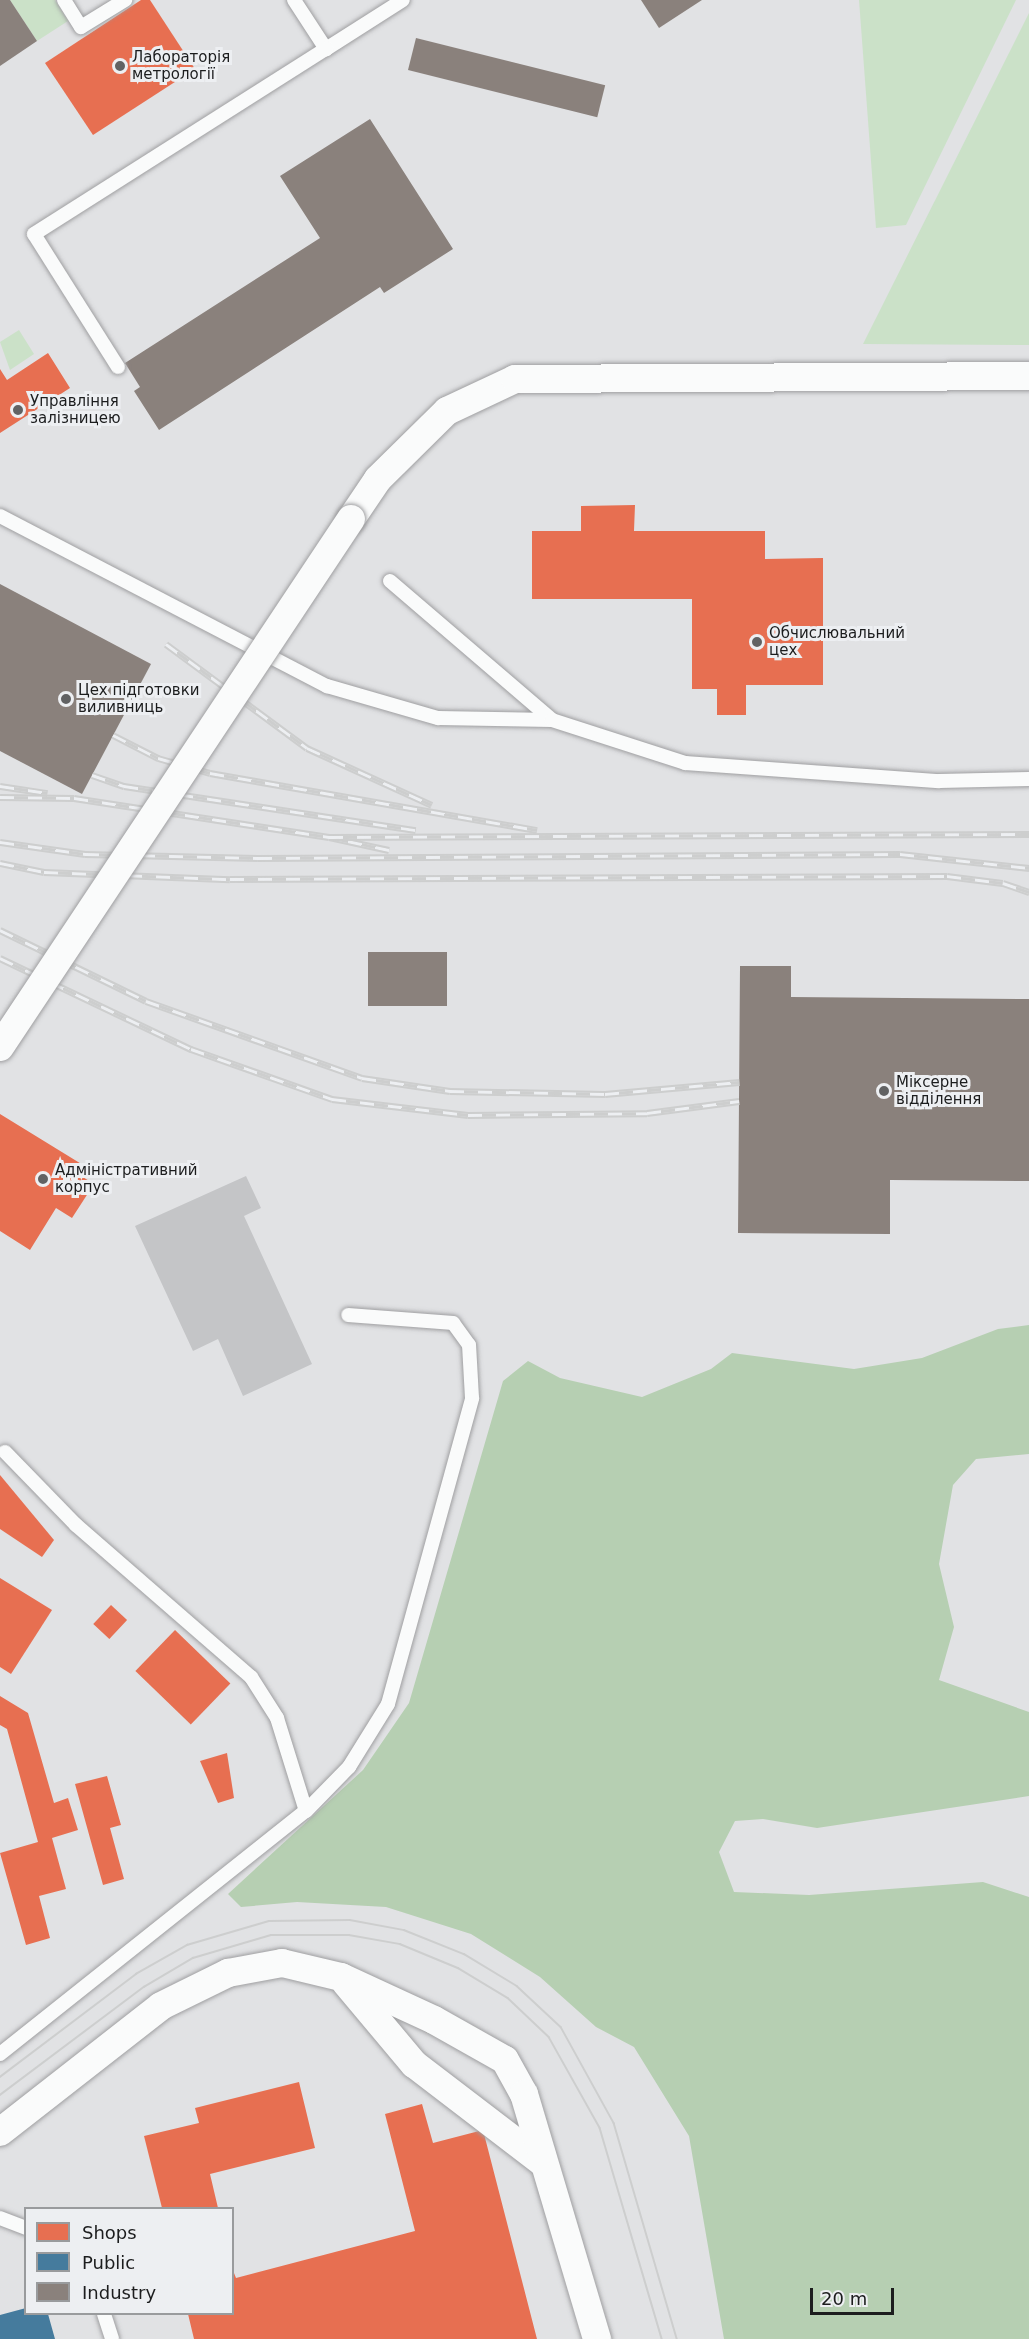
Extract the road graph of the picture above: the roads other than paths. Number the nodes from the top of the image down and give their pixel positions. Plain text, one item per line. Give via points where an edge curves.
1 (64, 0) edge
2 (125, 0) edge
3 (294, 0) edge
4 (403, 0) edge
5 (326, 49) junction
6 (118, 367) dead end
7 (1029, 376) edge
8 (0, 516) edge
9 (390, 581) dead end
10 (552, 720) junction
11 (1029, 779) edge
12 (0, 1047) edge
13 (348, 1315) dead end
14 (5, 1452) dead end
15 (306, 1812) junction
16 (341, 1977) junction
17 (0, 2054) edge
18 (0, 2132) edge
19 (543, 2162) junction
20 (0, 2218) edge
21 (24, 2227) edge
22 (105, 2315) edge
23 (112, 2339) edge
24 (597, 2339) edge

1 - 2 lane via 81,27
3 - 5 lane
4 - 5 lane
5 - 6 lane via 34,234
7 - 12 street, bridge via 515,379 447,411 378,479
8 - 10 lane via 327,686 438,718
9 - 10 lane
10 - 11 lane via 685,763 939,781
13 - 15 lane via 453,1323 469,1345 472,1398 388,1704 349,1767
14 - 15 lane via 76,1525 251,1677 277,1718
15 - 17 lane
16 - 18 street via 282,1964 228,1973 161,2006
16 - 19 street via 414,2064
16 - 19 street via 434,2020 505,2060 525,2094
19 - 24 street
20 - 21 lane
22 - 23 lane

